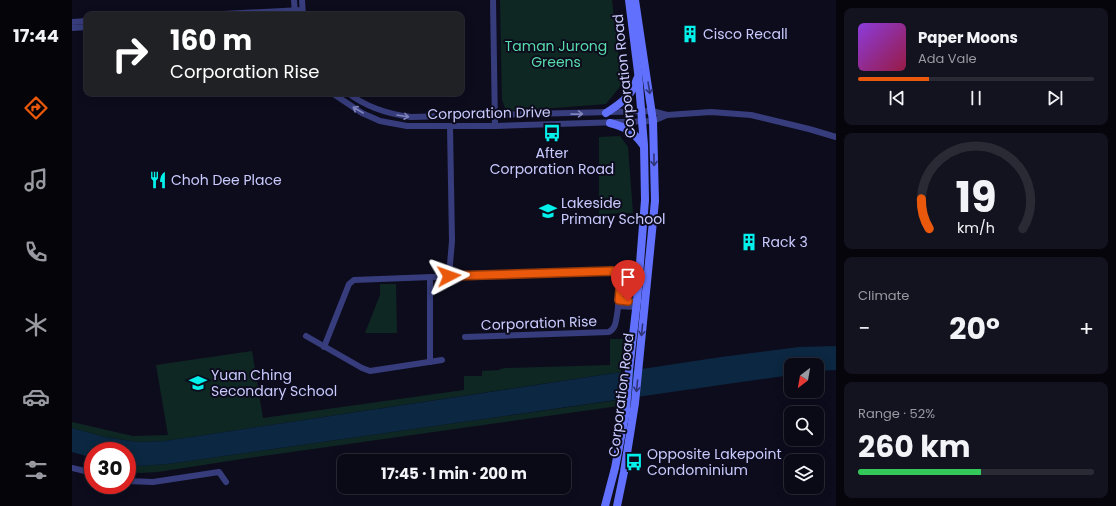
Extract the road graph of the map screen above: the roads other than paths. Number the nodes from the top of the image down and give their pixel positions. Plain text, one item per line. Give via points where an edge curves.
1 (294, 0) edge
2 (302, 0) edge
3 (493, 0) edge
4 (629, 0) edge
5 (635, 0) edge
6 (295, 12) edge
7 (302, 12) edge
8 (84, 21) edge
9 (72, 22) edge
10 (84, 27) edge
11 (72, 28) edge
12 (638, 72) junction
13 (337, 96) edge
14 (353, 96) edge
15 (640, 111) junction
16 (652, 111) junction
17 (606, 113) junction
18 (667, 115) junction
19 (495, 116) junction
20 (654, 121) junction
21 (642, 122) junction
22 (610, 123) junction
23 (450, 126) junction
24 (495, 126) junction
25 (836, 137) edge
26 (644, 145) junction
27 (640, 249) junction
28 (651, 250) junction
29 (449, 276) junction
30 (430, 277) junction
31 (618, 303) junction
32 (636, 304) junction
33 (306, 336) dead end
34 (465, 337) dead end
35 (324, 347) junction
36 (442, 360) dead end
37 (430, 362) junction
38 (631, 403) junction
39 (72, 468) edge
40 (84, 471) edge
41 (136, 481) edge
42 (226, 482) dead end
43 (605, 506) edge
44 (617, 506) edge

1 - 6 street
2 - 7 street
3 - 19 street
4 - 12 main road, Corporation Road
5 -> 16 main road, Corporation Road
8 - 9 street
10 - 11 street
12 - 15 main road, Corporation Road
12 - 17 main road via 634,88 628,97
23 -> 13 street, Corporation Drive via 407,126 380,121
14 -> 19 street, Corporation Drive via 366,104 411,117
15 - 16 street, Corporation Drive
15 - 17 street, Corporation Drive
15 - 21 main road, Corporation Road
16 - 18 street, Corporation Drive
16 - 20 main road, Corporation Road
19 -> 17 street, Corporation Drive
18 - 20 street
18 - 25 street via 711,112 750,115
19 - 24 street
20 - 21 street, Corporation Drive
20 -> 28 main road, Corporation Road via 655,201
21 - 22 street, Corporation Drive
21 - 26 main road, Corporation Road
22 - 24 street, Corporation Drive
22 - 26 main road via 633,132
23 - 24 street, Corporation Drive
23 - 29 street via 452,242
26 - 27 main road, Corporation Road via 644,200
27 - 28 main road
27 - 32 main road, Corporation Road
28 -> 38 main road, Corporation Road via 638,369
29 - 30 street
29 - 31 street, Corporation Rise via 613,271 620,280
30 - 35 street via 351,281
30 - 37 street
31 - 32 street
31 - 34 street, Corporation Rise via 615,325 610,332
32 - 38 main road, Corporation Road via 629,370
33 - 35 street
35 - 37 street via 370,371
36 - 37 street
38 - 43 main road, Corporation Road
38 - 44 main road, Corporation Road via 624,472
39 - 40 street
41 - 42 street via 153,482 219,472

